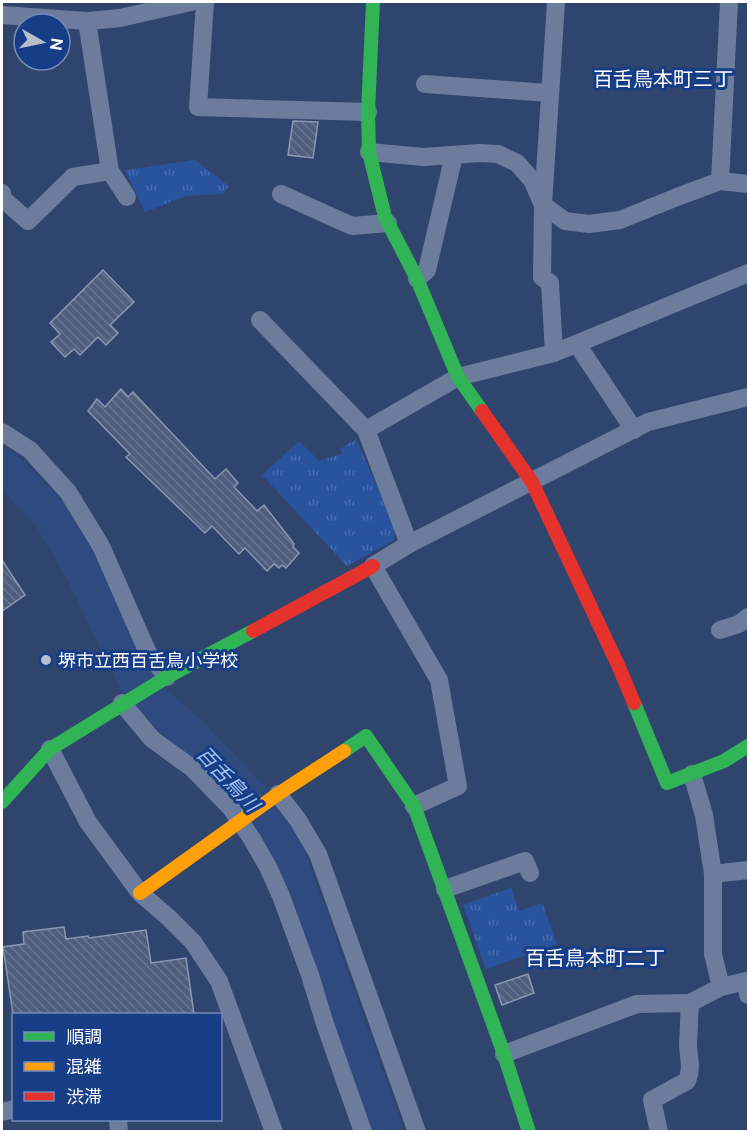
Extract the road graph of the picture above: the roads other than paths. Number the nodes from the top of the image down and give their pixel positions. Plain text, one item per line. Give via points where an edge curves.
1 (191, 2) edge
2 (205, 2) edge
3 (373, 2) edge
4 (556, 2) edge
5 (729, 2) edge
6 (2, 15) edge
7 (87, 21) junction
8 (425, 84) dead end
9 (549, 93) junction
10 (368, 112) junction
11 (369, 152) junction
12 (454, 155) junction
13 (110, 171) junction
14 (720, 181) junction
15 (748, 184) edge
16 (2, 193) edge
17 (281, 194) dead end
18 (127, 197) dead end
19 (543, 206) junction
20 (388, 223) junction
21 (748, 273) edge
22 (417, 279) junction
23 (260, 320) dead end
24 (577, 344) junction
25 (554, 353) junction
26 (459, 376) junction
27 (748, 397) edge
28 (366, 430) junction
29 (634, 430) junction
30 (2, 432) edge
31 (532, 482) junction
32 (409, 544) junction
33 (373, 566) junction
34 (748, 617) edge
35 (720, 630) dead end
36 (161, 680) junction
37 (125, 702) junction
38 (748, 746) edge
39 (50, 749) junction
40 (692, 774) junction
41 (275, 797) junction
42 (2, 802) edge
43 (414, 806) junction
44 (245, 818) junction
45 (748, 870) edge
46 (530, 873) dead end
47 (713, 874) junction
48 (445, 889) junction
49 (140, 892) junction
50 (721, 987) junction
51 (748, 995) edge
52 (690, 1003) junction
53 (504, 1054) junction
54 (273, 1131) edge
55 (363, 1131) edge
56 (417, 1131) edge
57 (529, 1131) edge
58 (659, 1131) edge

1 - 7 street
2 - 10 street via 198,107
3 - 10 street
4 - 9 street
5 - 14 street
6 - 7 street
7 - 13 street
8 - 9 street
9 - 19 street
10 - 11 street
11 - 12 street via 424,157
11 - 20 street
12 - 19 street via 498,154 517,163 532,180
12 - 22 street via 427,270
13 - 16 street via 73,177 28,221 2,198
13 - 18 street
14 - 15 street
14 - 19 street via 620,220 589,224 565,221
17 - 20 street via 352,226
19 - 25 street via 542,277 550,283
20 - 22 street
21 - 24 street
22 - 26 street
23 - 28 street
24 - 25 street
24 - 29 street
25 - 26 street
26 - 28 street
26 - 31 street
27 - 29 street via 648,422
28 - 32 street
29 - 31 street
30 - 36 street via 30,450 68,492 102,546
31 - 32 street
31 - 40 street via 618,664 667,783
32 - 33 street
33 - 36 street
33 - 43 street via 439,680 458,786
34 - 35 street
36 - 37 street
37 - 39 street
37 - 44 street via 152,739 192,768
38 - 40 street
39 - 42 street
39 - 49 street via 88,822
40 - 47 street via 704,816
41 - 43 street via 366,736
41 - 44 street
41 - 56 street via 298,820 318,854
43 - 48 street
44 - 49 street
44 - 55 street via 281,896
45 - 47 street
46 - 48 street via 525,861
47 - 50 street via 713,954
48 - 53 street
49 - 54 street via 193,942 219,981
50 - 51 street via 746,981
50 - 52 street
52 - 53 street via 637,1004
52 - 58 street via 690,1074 687,1081 652,1100
53 - 57 street

